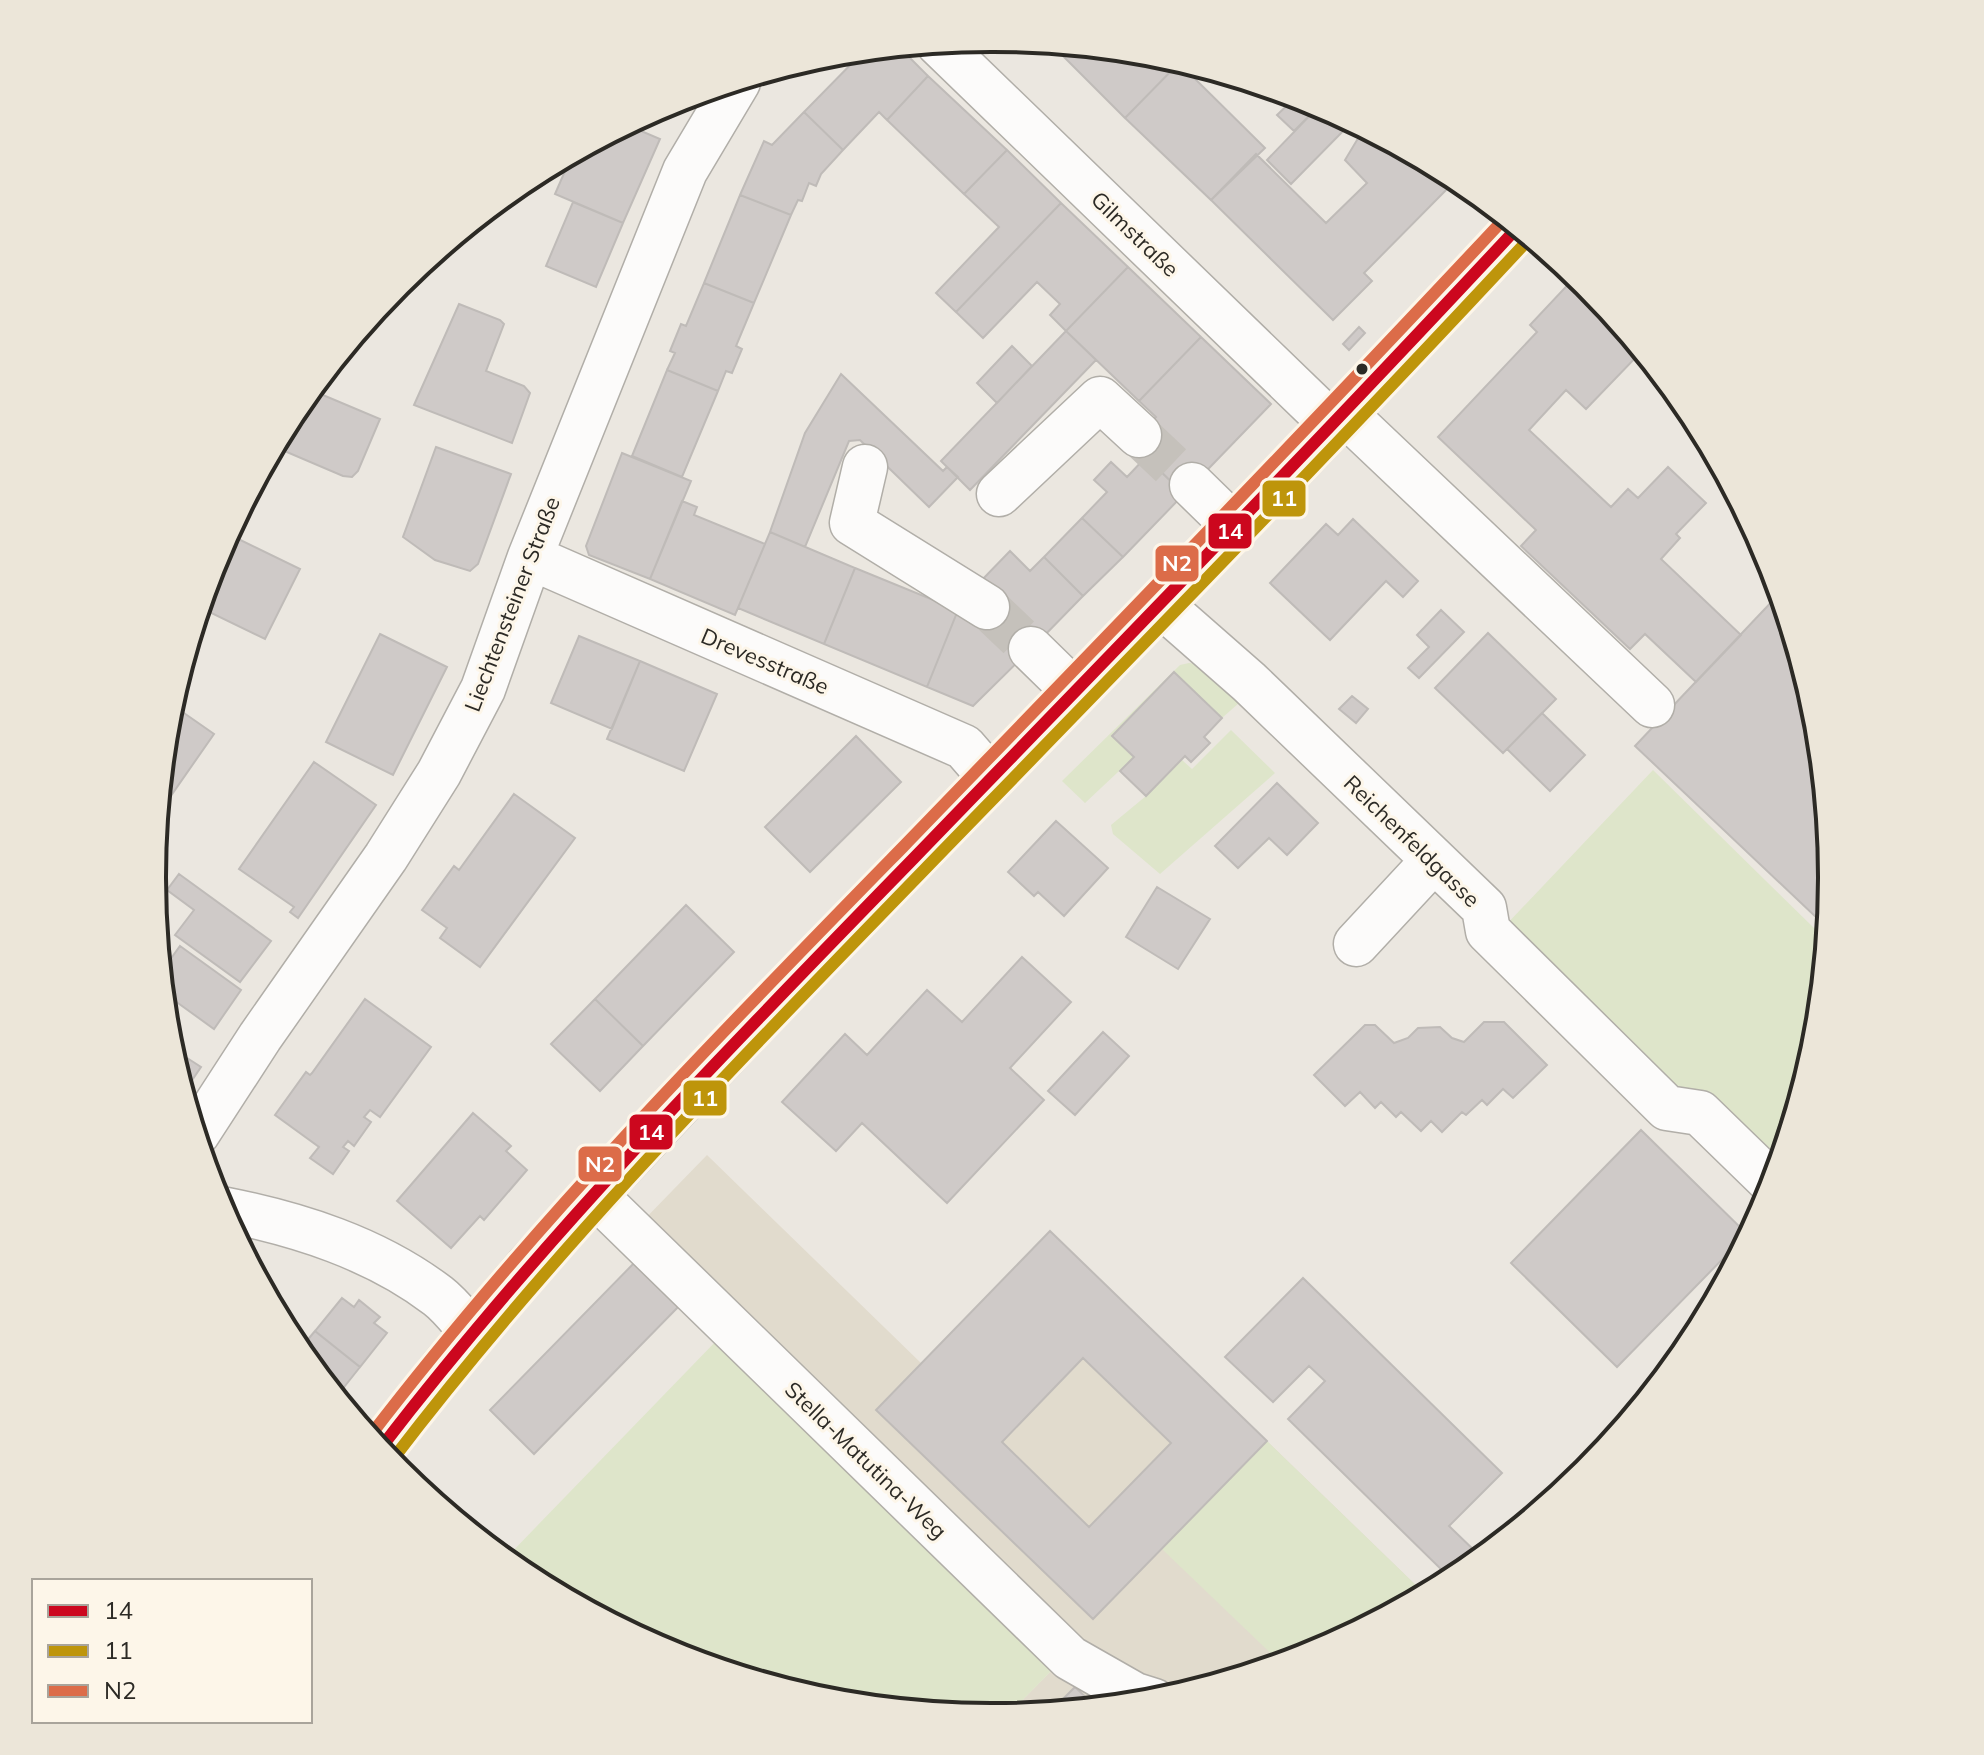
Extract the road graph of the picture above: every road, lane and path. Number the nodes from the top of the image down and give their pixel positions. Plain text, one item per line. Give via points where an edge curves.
1 (949, 54) edge
2 (730, 95) edge
3 (1510, 235) edge
4 (1339, 419) junction
5 (1139, 435) tunnel mouth
6 (865, 467) dead end
7 (1192, 485) tunnel mouth
8 (999, 494) dead end
9 (1235, 527) junction
10 (530, 557) junction
11 (1160, 604) junction
12 (987, 607) tunnel mouth
13 (1031, 649) tunnel mouth
14 (1074, 691) junction
15 (1652, 705) dead end
16 (990, 777) junction
17 (1434, 860) junction
18 (1356, 944) dead end
19 (204, 1123) edge
20 (1762, 1174) edge
21 (595, 1195) junction
22 (238, 1213) edge
23 (472, 1332) junction
24 (388, 1439) edge
25 (1128, 1691) edge

1 - 4 street, Gilmstraße
2 - 10 street, Liechtensteiner Straße via 685,171
3 - 4 main road
4 - 9 main road
4 - 15 street, Gilmstraße
5 - 8 street via 1100,399
6 - 12 street via 852,523
7 - 9 street
9 - 11 main road
10 - 16 street, Drevesstraße via 964,747
10 - 19 street, Liechtensteiner Straße via 483,689 439,773
11 - 14 main road
11 - 17 street, Reichenfeldgasse
13 - 14 street
14 - 16 main road
16 - 21 main road
17 - 18 street
17 - 20 street, Reichenfeldgasse via 1484,908 1488,931 1667,1108 1700,1113
21 - 23 main road
21 - 25 street, Stella-Matutina-Weg via 1070,1658
22 - 23 street via 306,1228 397,1269 439,1297
23 - 24 main road

